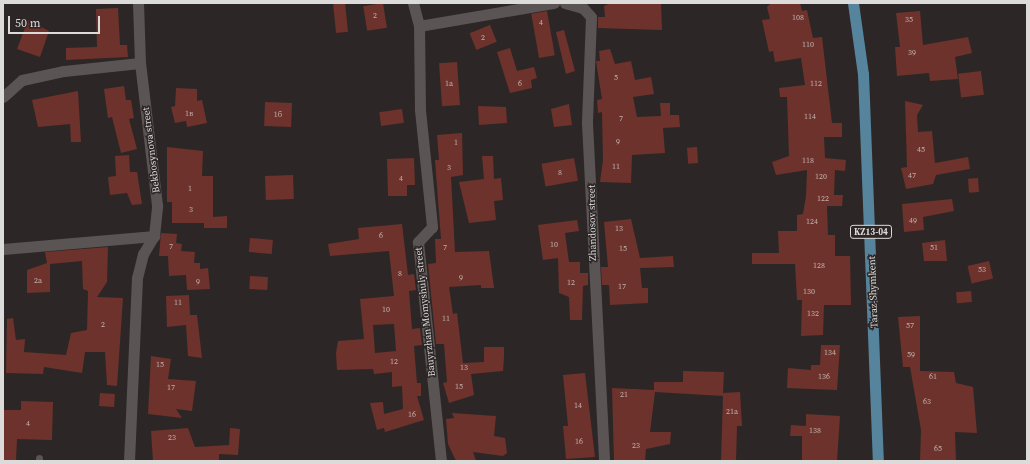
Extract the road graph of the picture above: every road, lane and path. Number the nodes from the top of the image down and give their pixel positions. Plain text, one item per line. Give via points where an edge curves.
1 (138, 3) edge
2 (414, 3) edge
3 (554, 3) edge
4 (565, 3) edge
5 (853, 3) edge
6 (419, 26) junction
7 (140, 63) junction
8 (3, 97) edge
9 (154, 236) junction
10 (3, 249) edge
11 (129, 461) edge
12 (441, 461) edge
13 (604, 461) edge
14 (878, 461) edge

1 - 7 street, Bekbosynova street
2 - 6 street, Bauyrzhan Momyshuly street
3 - 6 street
4 - 13 street, Zhandosov street via 583,8 591,17 587,123
5 - 14 main road, Taraz-Shymkent / KZ13-04 via 863,74
6 - 12 street, Bauyrzhan Momyshuly street via 420,110 432,227 418,242
7 - 8 street via 64,71 22,80
7 - 9 street, Bekbosynova street via 155,170 157,205
9 - 10 street
9 - 11 street, Bekbosynova street via 143,254 137,278

